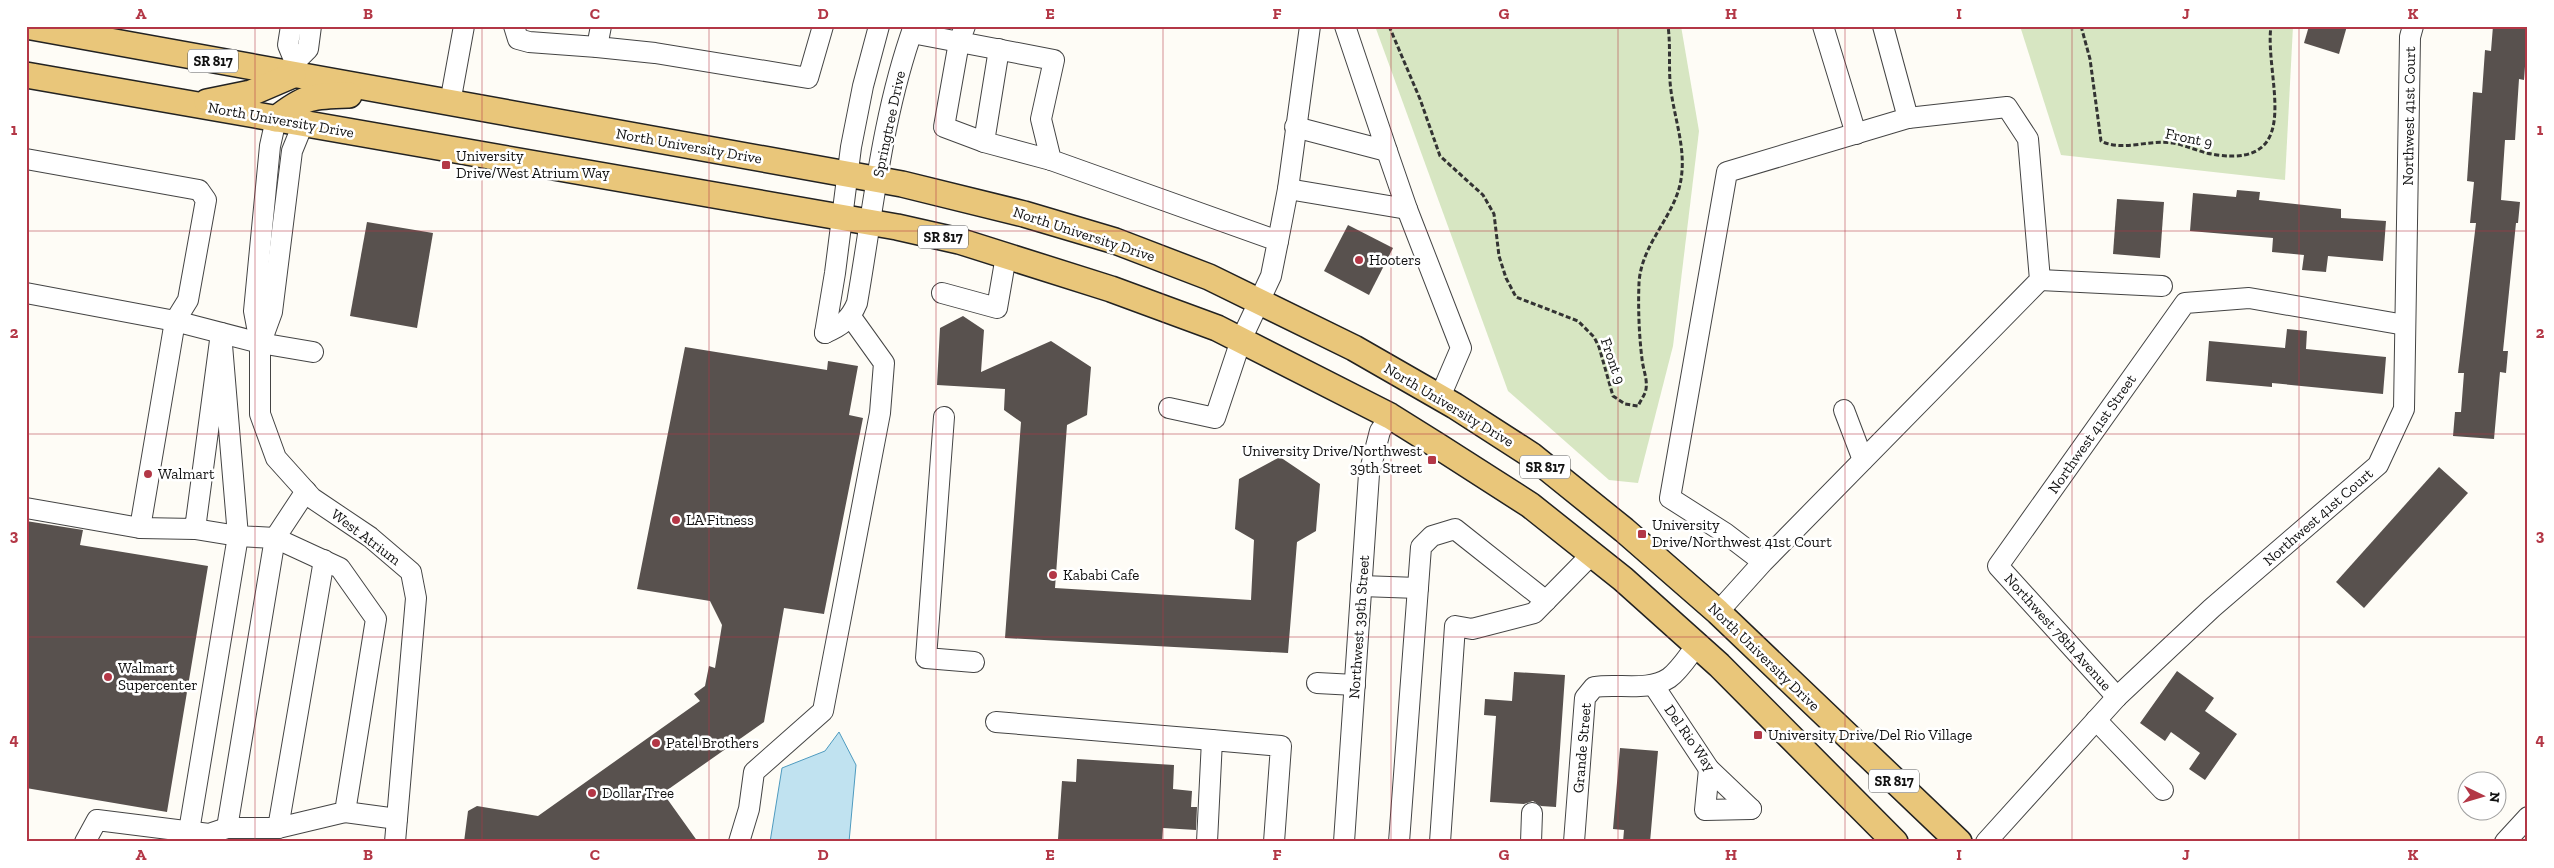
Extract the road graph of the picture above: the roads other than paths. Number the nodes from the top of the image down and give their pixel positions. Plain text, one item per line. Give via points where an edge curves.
1 (26, 26) edge
2 (292, 26) edge
3 (311, 26) edge
4 (514, 26) edge
5 (601, 26) edge
6 (823, 26) edge
7 (879, 26) edge
8 (1310, 26) edge
9 (1345, 26) edge
10 (1823, 26) edge
11 (1882, 26) edge
12 (2413, 26) edge
13 (458, 27) edge
14 (913, 29) edge
15 (79, 31) edge
16 (962, 34) edge
17 (597, 47) junction
18 (999, 49) junction
19 (294, 69) junction
20 (26, 75) edge
21 (400, 94) junction
22 (450, 103) junction
23 (195, 104) junction
24 (1908, 118) junction
25 (276, 119) junction
26 (303, 124) junction
27 (1295, 127) junction
28 (1856, 134) junction
29 (984, 142) junction
30 (1387, 151) junction
31 (26, 159) edge
32 (1051, 160) junction
33 (847, 174) junction
34 (877, 179) junction
35 (1288, 189) junction
36 (1407, 208) junction
37 (842, 218) junction
38 (870, 223) junction
39 (1278, 242) junction
40 (1006, 256) junction
41 (2040, 280) junction
42 (2162, 286) dead end
43 (26, 293) edge
44 (942, 293) dead end
45 (1260, 302) junction
46 (851, 317) junction
47 (175, 321) junction
48 (2406, 325) junction
49 (221, 333) junction
50 (1241, 340) junction
51 (260, 344) junction
52 (313, 352) dead end
53 (1440, 397) junction
54 (1169, 408) dead end
55 (1844, 410) dead end
56 (1390, 416) junction
57 (944, 418) dead end
58 (1863, 460) junction
59 (306, 491) junction
60 (26, 508) edge
61 (140, 528) junction
62 (195, 529) junction
63 (238, 536) junction
64 (275, 538) junction
65 (1592, 554) junction
66 (324, 560) junction
67 (1763, 562) junction
68 (1998, 566) joint
69 (1361, 586) junction
70 (1418, 588) junction
71 (1634, 590) junction
72 (1546, 601) junction
73 (1711, 606) junction
74 (1704, 652) junction
75 (974, 662) dead end
76 (1776, 668) junction
77 (1317, 683) dead end
78 (1354, 685) junction
79 (1654, 686) junction
80 (2118, 697) junction
81 (2096, 720) junction
82 (996, 722) dead end
83 (1212, 740) junction
84 (1709, 769) junction
85 (2163, 790) dead end
86 (345, 812) junction
87 (1532, 813) dead end
88 (2528, 817) edge
89 (397, 819) junction
90 (227, 828) junction
91 (278, 828) junction
92 (188, 831) junction
93 (85, 842) edge
94 (395, 842) edge
95 (739, 842) edge
96 (1207, 842) edge
97 (1274, 842) edge
98 (1344, 842) edge
99 (1399, 842) edge
100 (1440, 842) edge
101 (1531, 842) edge
102 (1574, 842) edge
103 (1895, 842) edge
104 (1960, 842) edge
105 (1986, 842) edge
106 (2505, 842) edge

1 - 15 main road, North University Drive / SR 817
2 - 19 street via 288,45
3 - 19 street via 308,49
4 - 17 street via 518,39 529,42
5 - 17 street
6 - 17 street via 808,78
7 - 33 street, Springtree Drive via 862,86
8 - 27 street
9 - 30 street
10 - 28 street
11 - 24 street
12 - 48 street, Northwest 41st Court via 2410,37
13 - 22 street
14 - 16 street
14 - 34 street, Springtree Drive via 899,75
15 - 19 main road, North University Drive / SR 817
16 - 18 street
16 - 29 street via 944,127
18 - 29 street
18 - 32 street via 1054,60 1040,119
19 - 21 main road, North University Drive / SR 817
19 - 23 main road via 251,93
20 - 23 main road, North University Drive / SR 817
21 - 22 main road, North University Drive / SR 817
21 - 25 main road via 320,96 302,100
22 - 33 main road, North University Drive / SR 817
23 - 25 main road, North University Drive / SR 817
24 - 28 street
24 - 41 street via 2007,106 2028,139
25 - 26 main road, North University Drive / SR 817
25 - 51 street via 270,146 254,311
26 - 37 main road, North University Drive / SR 817
26 - 51 street via 292,150 272,312
27 - 30 street
27 - 35 street
28 - 67 street via 1727,172 1670,498
29 - 32 street
30 - 36 street
31 - 47 street via 199,190 206,200 188,300
32 - 39 street
33 - 34 main road, North University Drive / SR 817
33 - 37 street, Springtree Drive
34 - 38 street, Springtree Drive
34 - 45 main road, North University Drive / SR 817 via 1024,214 1115,241 1209,277
35 - 36 street
35 - 39 street
36 - 53 street via 1461,348
37 - 38 main road, North University Drive / SR 817
37 - 46 street, Springtree Drive via 825,333
38 - 40 main road, North University Drive / SR 817 via 960,241
38 - 46 street, Springtree Drive via 857,303
39 - 45 street via 1271,276
40 - 44 street via 997,308
40 - 50 main road, North University Drive / SR 817 via 1111,289
41 - 42 street
41 - 58 street
43 - 47 street
45 - 50 street
45 - 53 main road, North University Drive / SR 817 via 1354,348
46 - 95 street via 884,364 880,413 823,711 754,772 749,810
47 - 49 street
47 - 61 street
48 - 68 street, Northwest 41st Street via 2249,298 2185,303
48 - 80 street, Northwest 41st Court via 2404,409 2378,465 2212,608
49 - 51 street
49 - 62 street
49 - 63 street
50 - 54 street via 1215,418
50 - 56 main road, North University Drive / SR 817
51 - 52 street
51 - 59 street, West Atrium via 260,414 276,458
53 - 73 main road, North University Drive / SR 817 via 1531,455
55 - 58 street
56 - 65 main road, North University Drive / SR 817 via 1530,505
56 - 69 street, Northwest 39th Street via 1380,430 1369,474
57 - 75 street via 926,658
58 - 67 street
59 - 64 street
59 - 89 street, West Atrium via 370,537 411,572 416,598
60 - 61 street
61 - 62 street
62 - 63 street
63 - 64 street
63 - 92 street
64 - 66 street
64 - 90 street
65 - 71 main road, North University Drive / SR 817
65 - 72 street
66 - 86 street via 340,568 376,619
66 - 91 street
67 - 73 street
68 - 80 street, Northwest 78th Avenue
69 - 70 street
69 - 78 street, Northwest 39th Street
70 - 72 street via 1421,548 1432,536 1455,529
70 - 99 street
71 - 73 main road via 1653,592 1680,615
71 - 74 main road, North University Drive / SR 817
72 - 100 street via 1534,613 1472,629 1455,626
73 - 76 main road, North University Drive / SR 817
74 - 76 main road via 1736,648 1759,668
74 - 79 street
74 - 103 main road, North University Drive / SR 817
76 - 104 main road, North University Drive / SR 817
77 - 78 street
78 - 98 street, Northwest 39th Street
79 - 84 street, Del Rio Way
79 - 102 street, Grande Street via 1594,687 1585,698
80 - 81 street, Northwest 41st Court
81 - 85 street
81 - 105 street, Northwest 41st Court
82 - 83 street
83 - 96 street
83 - 97 street via 1281,746
84 - 84 street, Del Rio Way via 1751,809 1705,810
86 - 89 street
86 - 91 street
87 - 101 street
88 - 106 street
89 - 94 street, West Atrium
90 - 91 street
90 - 92 street via 209,834
92 - 93 street via 97,820

